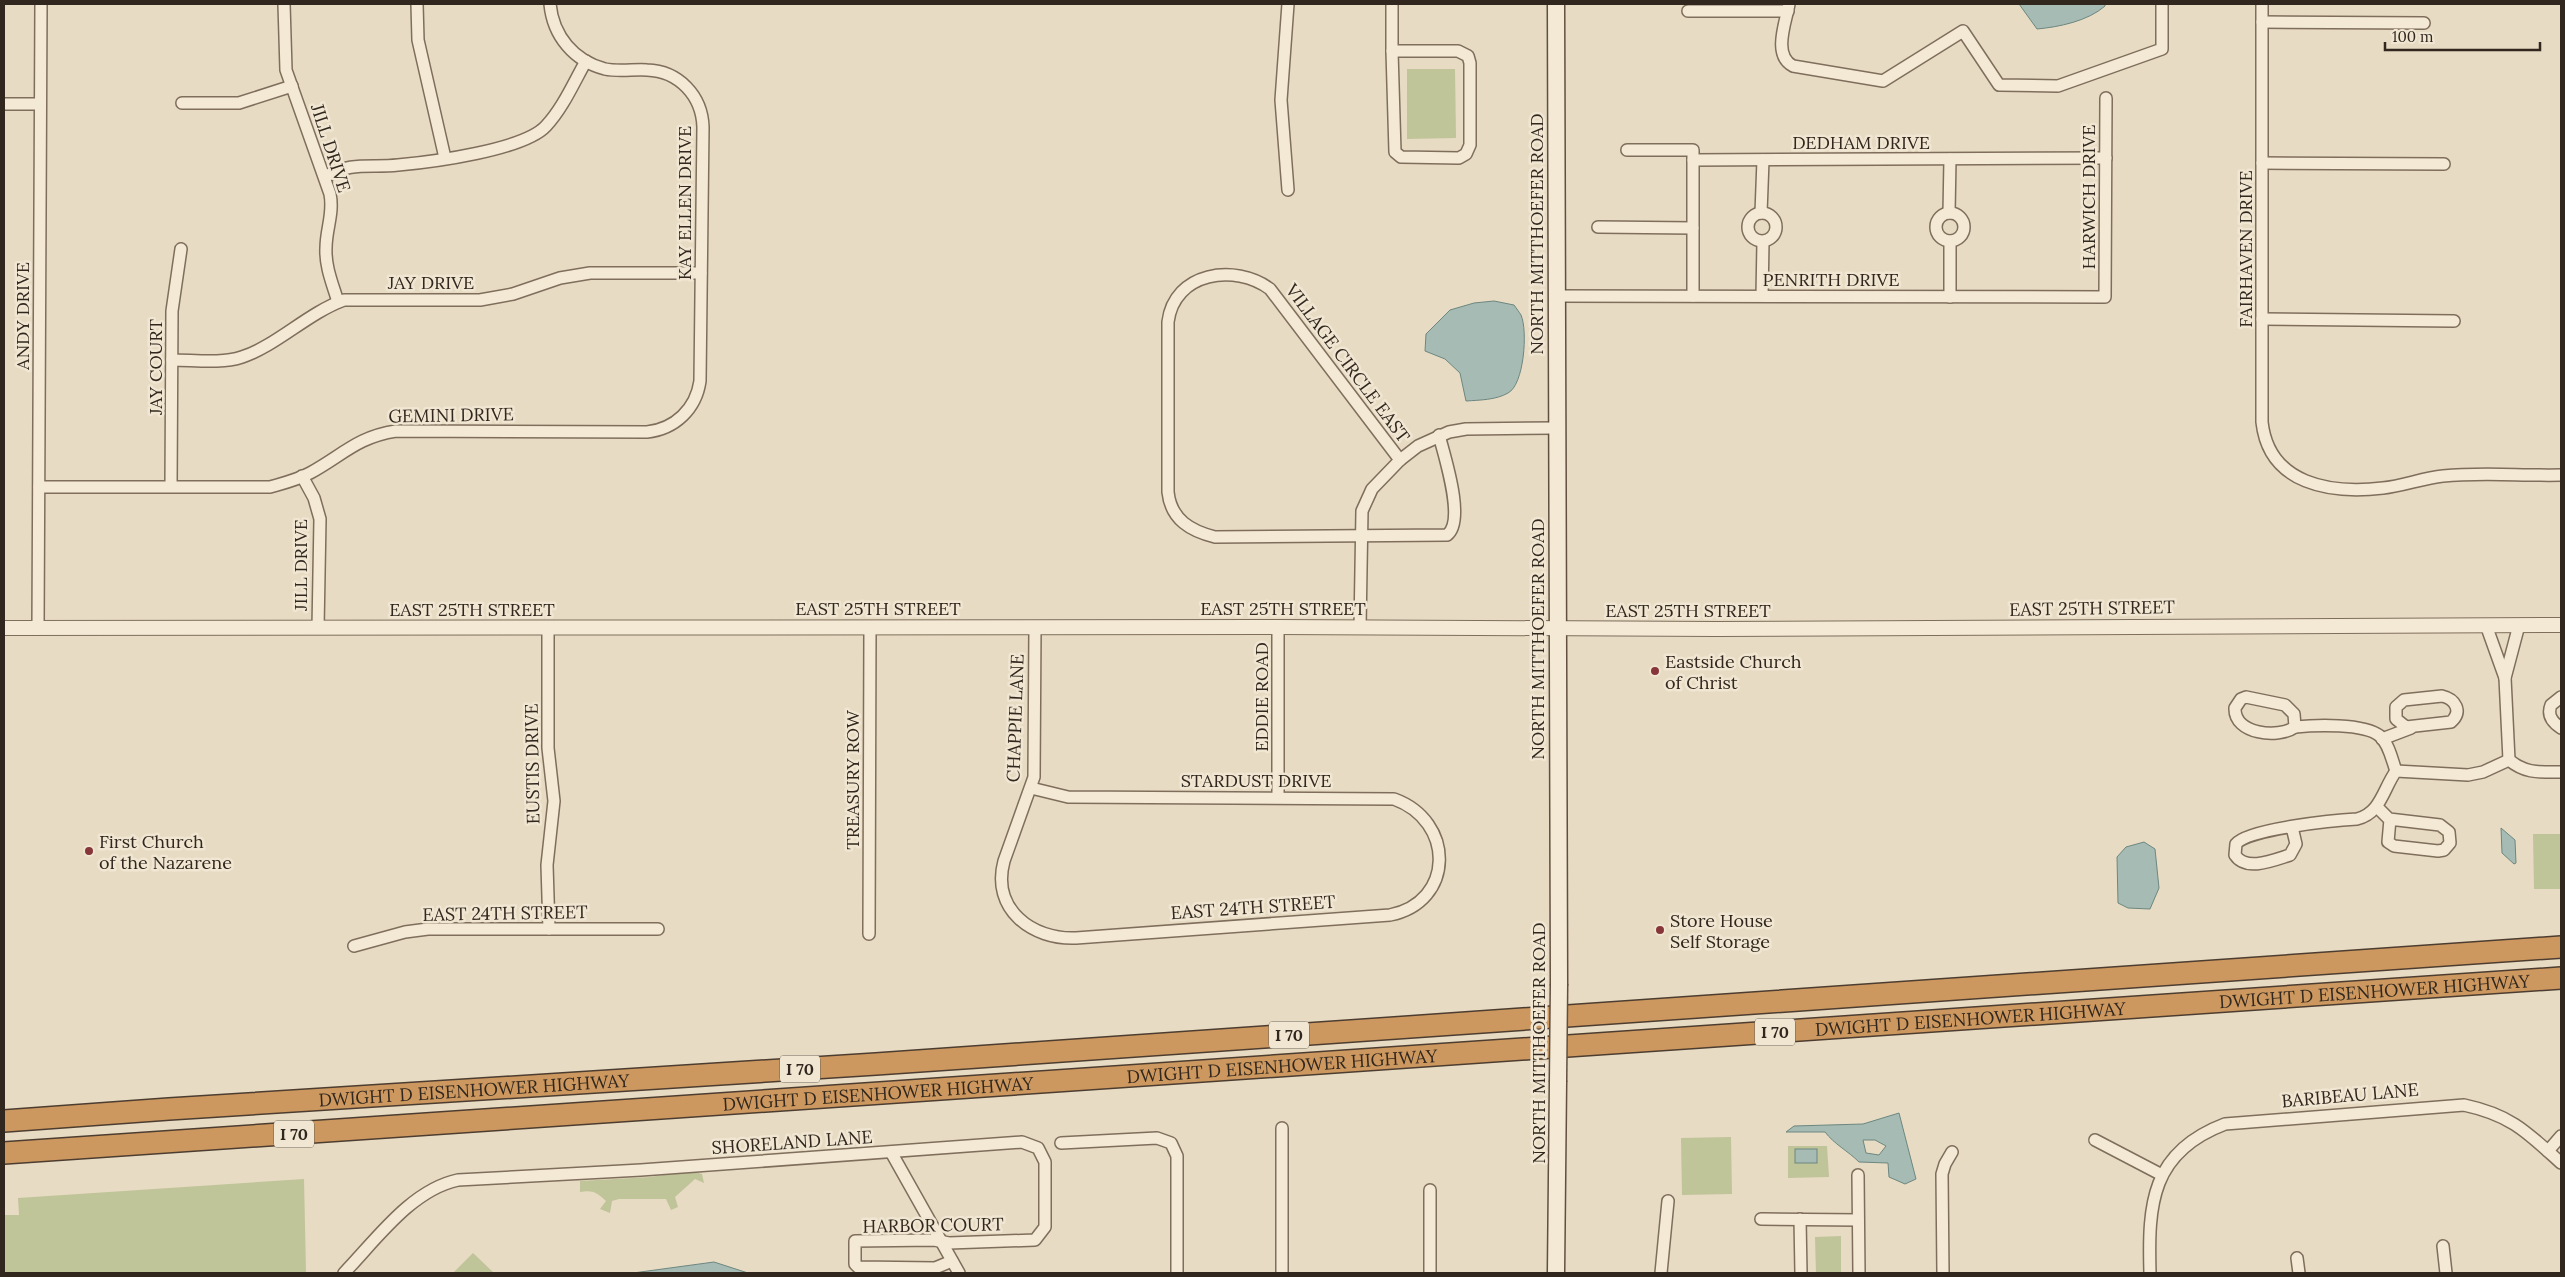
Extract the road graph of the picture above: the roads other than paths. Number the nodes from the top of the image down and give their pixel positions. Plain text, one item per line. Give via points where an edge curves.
1 (41, 4) edge
2 (284, 4) edge
3 (417, 4) edge
4 (550, 4) edge
5 (1288, 4) edge
6 (1392, 4) edge
7 (1556, 4) edge
8 (2162, 4) edge
9 (2262, 4) edge
10 (1788, 8) edge
11 (1688, 11) dead end
12 (2262, 22) junction
13 (2424, 22) dead end
14 (1392, 51) junction
15 (586, 61) junction
16 (292, 86) junction
17 (2106, 98) dead end
18 (182, 103) dead end
19 (4, 104) edge
20 (40, 104) junction
21 (1627, 150) dead end
22 (445, 158) junction
23 (2106, 158) junction
24 (1950, 159) junction
25 (1693, 160) junction
26 (1763, 160) junction
27 (2262, 164) junction
28 (2444, 164) dead end
29 (325, 177) junction
30 (1288, 190) dead end
31 (1762, 213) junction
32 (1949, 213) junction
33 (1598, 227) dead end
34 (1693, 228) junction
35 (1950, 241) junction
36 (1763, 242) junction
37 (182, 249) dead end
38 (702, 273) junction
39 (1557, 296) junction
40 (1693, 296) junction
41 (1762, 296) junction
42 (1950, 297) junction
43 (2105, 297) joint
44 (338, 302) junction
45 (2262, 319) junction
46 (2454, 320) dead end
47 (172, 360) junction
48 (666, 427) joint
49 (1556, 428) junction
50 (1438, 435) junction
51 (1400, 460) junction
52 (302, 476) junction
53 (2561, 476) edge
54 (171, 486) junction
55 (39, 487) junction
56 (1360, 537) junction
57 (2519, 625) junction
58 (2561, 625) edge
59 (2486, 626) junction
60 (548, 627) junction
61 (870, 627) junction
62 (1034, 627) junction
63 (1278, 627) junction
64 (1360, 627) junction
65 (4, 628) edge
66 (318, 628) junction
67 (1556, 628) junction
68 (38, 629) junction
69 (2505, 678) junction
70 (2561, 697) edge
71 (2415, 726) junction
72 (2295, 727) junction
73 (2561, 728) edge
74 (2382, 738) junction
75 (2509, 760) junction
76 (2396, 772) junction
77 (2561, 772) edge
78 (1031, 788) junction
79 (1278, 797) junction
80 (2377, 807) junction
81 (2390, 819) junction
82 (2292, 827) junction
83 (1438, 865) joint
84 (549, 929) junction
85 (658, 930) dead end
86 (870, 934) dead end
87 (1045, 935) joint
88 (354, 946) dead end
89 (2561, 947) edge
90 (2561, 978) edge
91 (169, 1109) junction
92 (4, 1114) edge
93 (4, 1121) edge
94 (1282, 1128) dead end
95 (2561, 1136) edge
96 (2095, 1140) dead end
97 (1061, 1144) dead end
98 (2548, 1151) junction
99 (891, 1152) junction
100 (1952, 1152) dead end
101 (4, 1155) edge
102 (2561, 1163) edge
103 (1858, 1175) dead end
104 (2162, 1175) junction
105 (1430, 1190) dead end
106 (1668, 1201) dead end
107 (1761, 1219) dead end
108 (1800, 1219) junction
109 (1858, 1220) junction
110 (1040, 1237) joint
111 (942, 1242) junction
112 (2443, 1246) dead end
113 (2297, 1258) dead end
114 (952, 1261) junction
115 (344, 1273) edge
116 (958, 1273) edge
117 (1177, 1273) edge
118 (1282, 1273) edge
119 (1430, 1273) edge
120 (1556, 1273) edge
121 (1661, 1273) edge
122 (1801, 1273) edge
123 (1859, 1273) edge
124 (1942, 1273) edge
125 (2150, 1273) edge
126 (2299, 1273) edge
127 (2446, 1273) edge

1 - 20 street, ANDY DRIVE
2 - 16 street, JILL DRIVE via 284,58
3 - 22 street via 418,40
4 - 15 street, KAY ELLEN DRIVE via 557,32 572,51
5 - 30 street via 1281,100
6 - 14 street
7 - 39 main road, NORTH MITTHOEFER ROAD
8 - 10 street via 2162,49 2058,86 1999,85 1963,31 1883,81 1795,66 1786,62 1782,52
9 - 12 street, FAIRHAVEN DRIVE
10 - 11 street
12 - 13 street
12 - 27 street, FAIRHAVEN DRIVE
14 - 14 street via 1395,152 1401,157 1464,156 1470,145 1468,56 1458,52
15 - 22 street via 552,119 534,136
15 - 38 street, KAY ELLEN DRIVE via 609,69 668,74 688,88 696,100 703,122
16 - 18 street via 239,103
16 - 29 street, JILL DRIVE
17 - 23 street, HARWICH DRIVE
19 - 20 street
20 - 55 street, ANDY DRIVE
21 - 25 street via 1693,150
22 - 29 street via 416,164 360,165
23 - 24 street, DEDHAM DRIVE
23 - 43 street, HARWICH DRIVE
24 - 26 street, DEDHAM DRIVE
24 - 32 street
25 - 26 street, DEDHAM DRIVE
25 - 34 street
26 - 31 street
27 - 28 street
27 - 45 street, FAIRHAVEN DRIVE
29 - 44 street, JILL DRIVE via 332,205 326,258
31 - 36 street via 1771,216 1776,229 1772,238
31 - 36 street via 1753,216 1747,228 1750,236
32 - 35 street via 1938,218 1935,226 1938,235
32 - 35 street via 1960,217 1964,225 1962,234
33 - 34 street
34 - 40 street
35 - 42 street
36 - 41 street
37 - 47 street, JAY COURT via 172,311
38 - 44 street, JAY DRIVE via 590,273 480,300
38 - 48 street, KAY ELLEN DRIVE via 699,387 689,409
39 - 40 street, PENRITH DRIVE
39 - 49 main road, NORTH MITTHOEFER ROAD
40 - 41 street, PENRITH DRIVE
41 - 42 street, PENRITH DRIVE
42 - 43 street, PENRITH DRIVE
44 - 47 street, JAY DRIVE via 243,356 226,360
45 - 46 street
45 - 53 street, FAIRHAVEN DRIVE via 2264,432 2277,460 2300,480 2324,488 2382,488 2442,476
47 - 54 street, JAY COURT
48 - 52 street, GEMINI DRIVE via 638,433 396,431 369,436
49 - 50 street via 1466,429
49 - 67 main road, NORTH MITTHOEFER ROAD
50 - 51 street
50 - 56 street via 1453,493 1454,525 1450,532 1442,536
51 - 56 street via 1374,486 1366,499 1361,514
51 - 56 street, VILLAGE CIRCLE EAST via 1270,289 1253,279 1228,277 1203,279 1183,288 1174,302 1168,322 1168,492 1178,518 1197,532 1215,537
52 - 54 street, GEMINI DRIVE via 270,487
52 - 66 street, JILL DRIVE via 314,498 320,519
54 - 55 street, GEMINI DRIVE
55 - 68 street, ANDY DRIVE
56 - 64 street
57 - 58 street, EAST 25TH STREET
57 - 59 street, EAST 25TH STREET
57 - 69 street
59 - 67 street, EAST 25TH STREET
59 - 69 street
60 - 61 street, EAST 25TH STREET
60 - 66 street, EAST 25TH STREET
60 - 84 street, EUSTIS DRIVE via 548,748 554,801 547,865
61 - 62 street, EAST 25TH STREET
61 - 86 street, TREASURY ROW
62 - 63 street, EAST 25TH STREET
62 - 78 street, CHAPPIE LANE via 1035,765
63 - 64 street, EAST 25TH STREET
63 - 79 street, EDDIE ROAD
64 - 67 street, EAST 25TH STREET
65 - 68 street, EAST 25TH STREET
66 - 68 street, EAST 25TH STREET
67 - 120 main road, NORTH MITTHOEFER ROAD, bridge via 1559,984
69 - 75 street
70 - 73 street via 2551,705 2549,714
71 - 71 street via 2406,727 2397,722 2395,711 2404,700 2442,696 2455,703 2457,711 2453,720 2445,724
71 - 74 street
72 - 72 street via 2288,732 2271,734 2243,726 2235,716 2236,705 2246,696 2285,706 2294,714
72 - 74 street via 2357,728
74 - 76 street
75 - 76 street via 2468,775
75 - 77 street via 2530,772
76 - 80 street
78 - 79 street, STARDUST DRIVE via 1068,797
78 - 87 street, CHAPPIE LANE via 1004,861 1002,886 1016,917 1027,927
79 - 83 street, STARDUST DRIVE via 1384,798 1408,804 1420,812 1432,828 1438,846
80 - 81 street
80 - 82 street via 2360,819
81 - 81 street via 2388,842 2394,846 2438,851 2450,843 2449,832 2440,825
82 - 82 street via 2240,838 2234,855 2249,865 2290,855 2296,844
83 - 87 street, EAST 24TH STREET via 1435,880 1424,897 1409,909 1390,915 1076,938
84 - 85 street, EAST 24TH STREET
84 - 88 street, EAST 24TH STREET via 428,929
89 - 91 highway, DWIGHT D EISENHOWER HIGHWAY / I 70 via 876,1064
90 - 101 highway, DWIGHT D EISENHOWER HIGHWAY / I 70
91 - 92 highway
91 - 93 highway, DWIGHT D EISENHOWER HIGHWAY / I 70
94 - 118 street
95 - 98 street
96 - 104 street
97 - 117 street via 1158,1138 1171,1143 1177,1156
98 - 102 street, BARIBEAU LANE
98 - 104 street, BARIBEAU LANE via 2502,1115 2484,1108 2450,1104 2225,1124 2187,1144
99 - 110 street, SHORELAND LANE via 1022,1142 1038,1148 1045,1162 1044,1227
99 - 111 street
99 - 115 street, SHORELAND LANE via 455,1180 416,1199
100 - 124 street via 1942,1174
103 - 109 street
104 - 125 street, BARIBEAU LANE via 2150,1213
105 - 119 street
106 - 121 street
107 - 108 street
108 - 109 street
108 - 122 street
109 - 123 street
110 - 111 street, HARBOR COURT via 1030,1242
111 - 114 street
111 - 114 street, HARBOR COURT via 856,1240 855,1264 858,1267 935,1268
112 - 127 street
113 - 126 street
114 - 116 street

